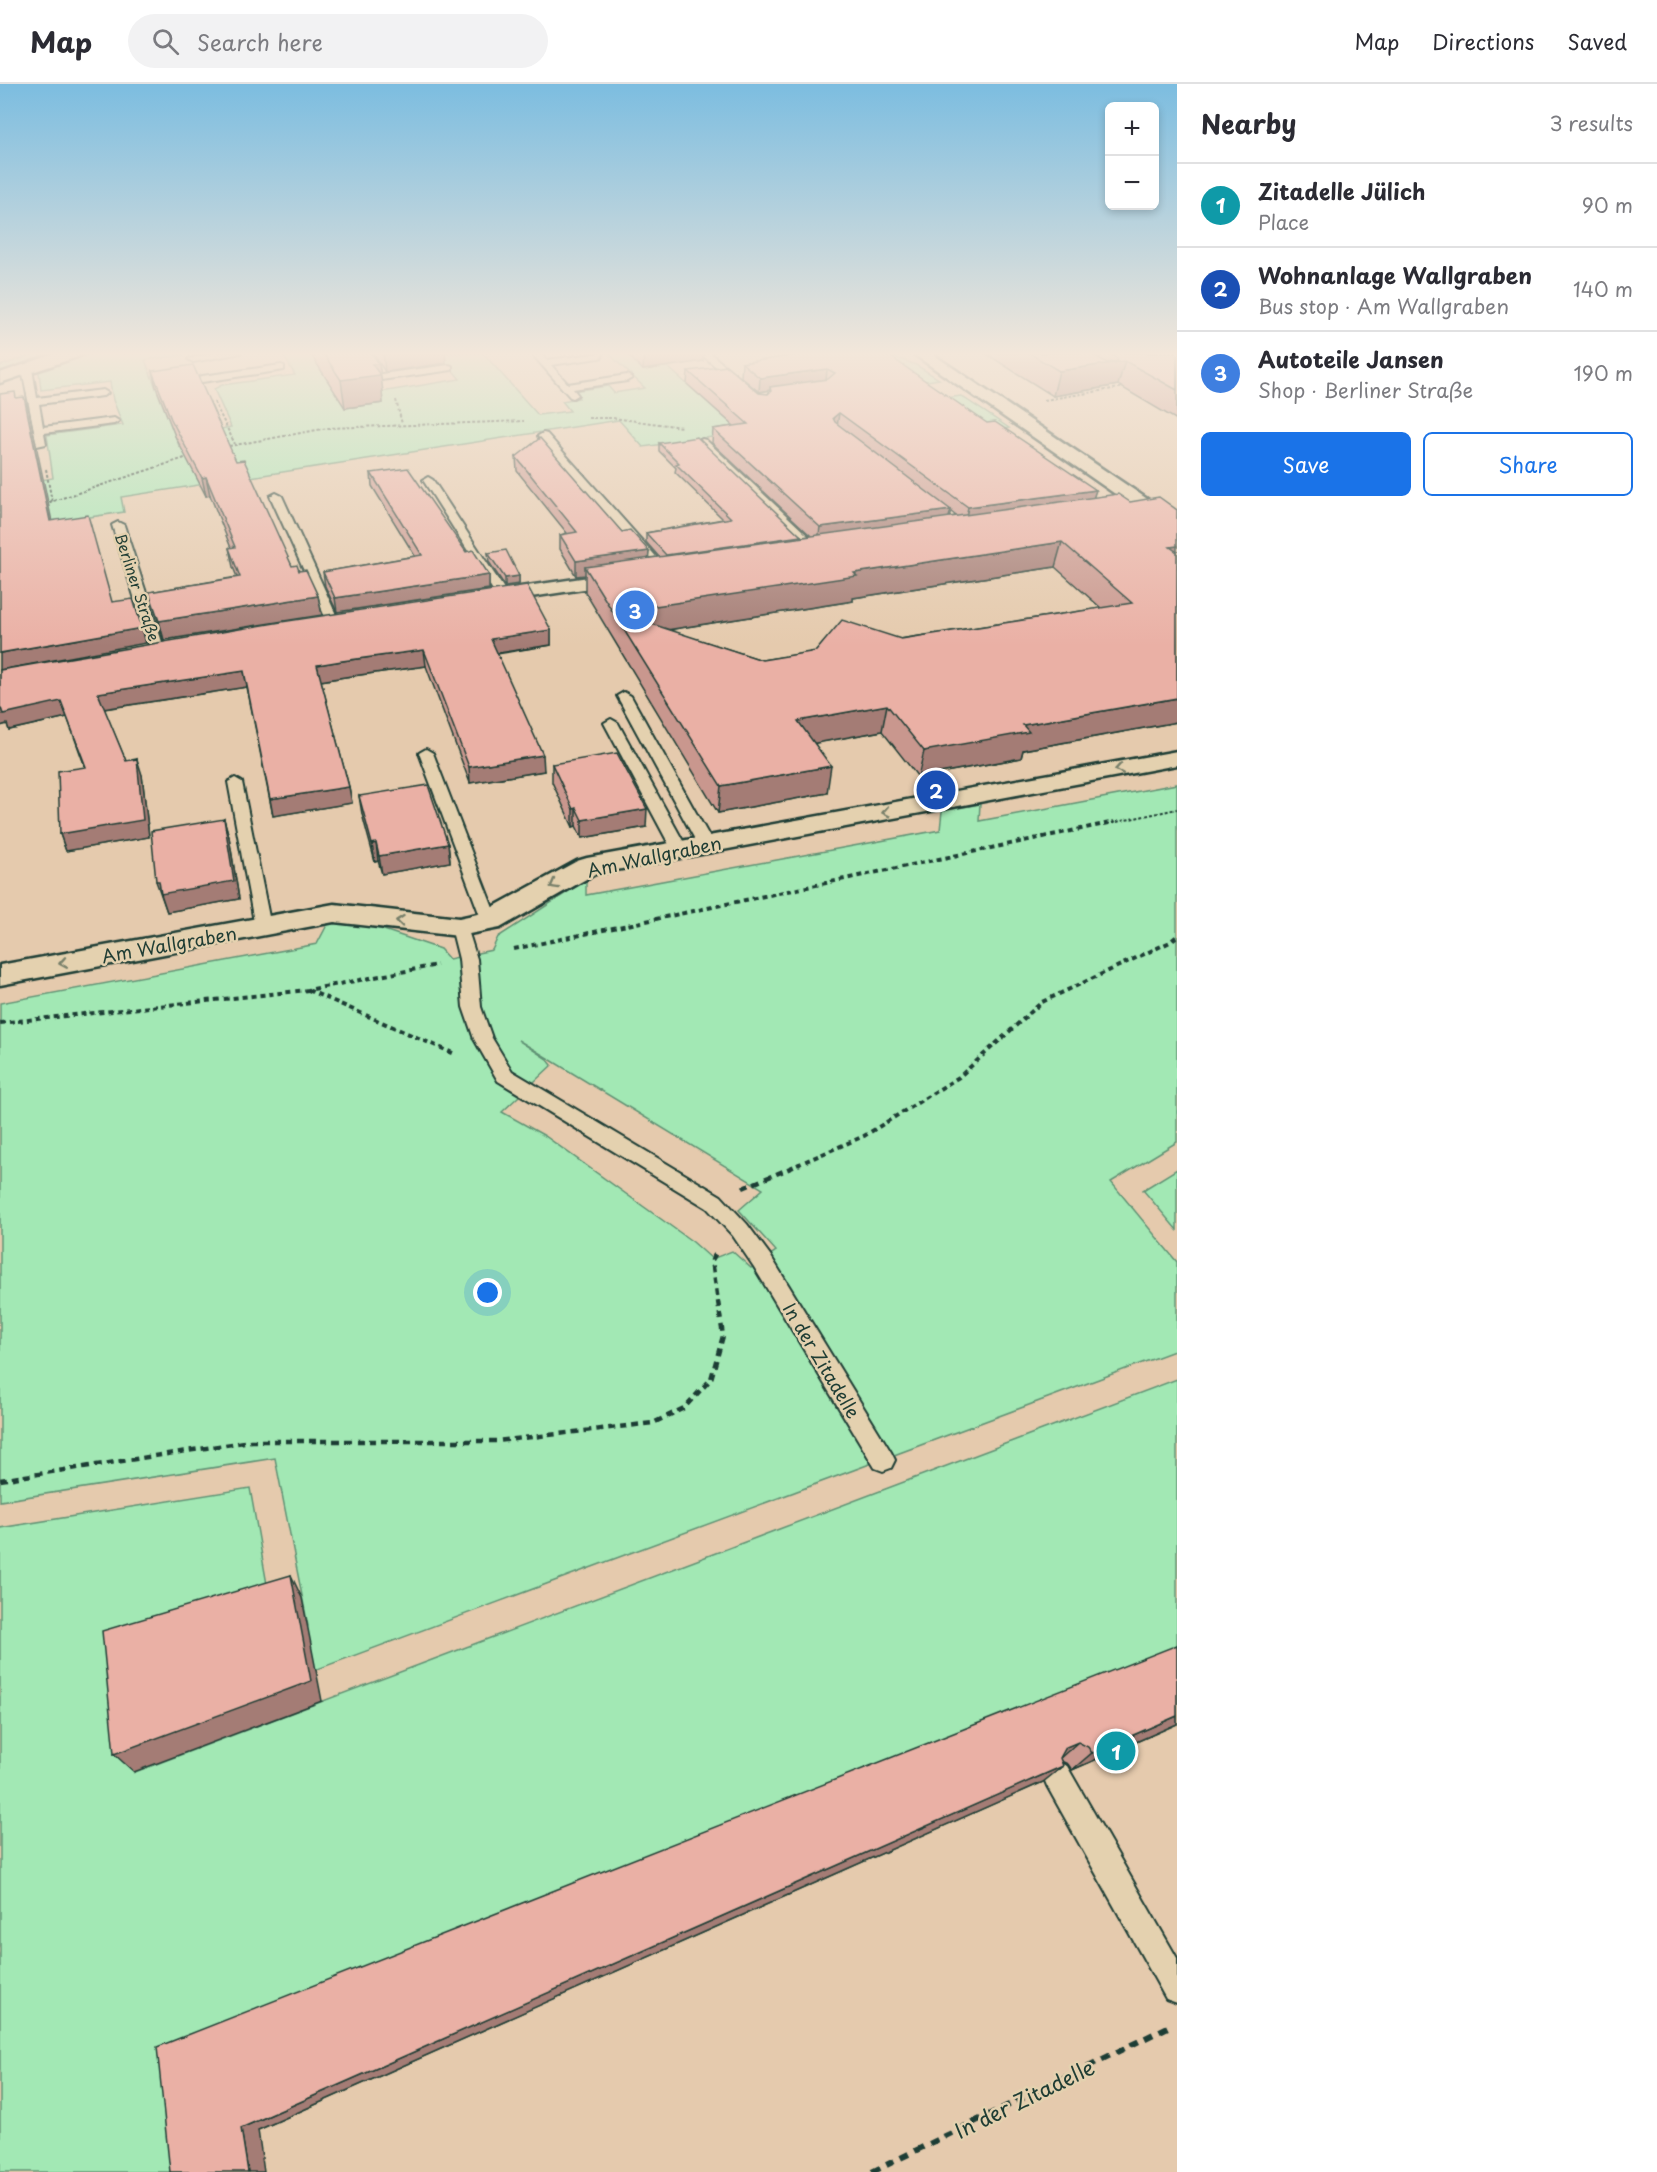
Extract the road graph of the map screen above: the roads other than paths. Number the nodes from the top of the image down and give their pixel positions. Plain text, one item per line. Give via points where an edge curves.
1 (557, 450) edge
2 (712, 450) edge
3 (1065, 450) edge
4 (428, 480) dead end
5 (276, 496) dead end
6 (1146, 505) junction
7 (1112, 510) edge
8 (118, 525) dead end
9 (1177, 528) edge
10 (840, 548) edge
11 (817, 551) junction
12 (794, 554) edge
13 (687, 569) edge
14 (664, 573) junction
15 (502, 595) junction
16 (468, 600) edge
17 (354, 616) edge
18 (332, 620) junction
19 (308, 623) edge
20 (180, 644) edge
21 (157, 648) junction
22 (135, 652) edge
23 (624, 696) dead end
24 (611, 723) dead end
25 (426, 753) dead end
26 (1177, 758) edge
27 (235, 782) dead end
28 (706, 845) junction
29 (680, 850) junction
30 (490, 921) junction
31 (263, 927) junction
32 (459, 927) junction
33 (0, 975) edge
34 (883, 1460) dead end
35 (1058, 1776) edge
36 (1177, 1988) edge

1 - 14 lane
2 - 11 lane
3 - 6 street
4 - 15 lane
5 - 18 lane
6 - 7 street
6 - 9 street
8 - 21 lane, Berliner Straße
10 - 11 street
11 - 12 street
13 - 14 street
14 - 15 street
15 - 16 street
17 - 18 street
18 - 19 street
20 - 21 street, Berliner Straße
21 - 22 street, Berliner Straße
23 - 28 lane
24 - 29 lane
25 - 30 lane
26 -> 28 street, Am Wallgraben
27 - 31 lane
28 - 29 street, Am Wallgraben
29 -> 30 street, Am Wallgraben via 587,867
30 - 32 street, Am Wallgraben
32 -> 31 street, Am Wallgraben via 334,913
31 -> 33 street, Am Wallgraben
32 - 34 lane, In der Zitadelle via 468,959 472,1007 483,1039 505,1076 714,1202 762,1261
35 - 36 lane

